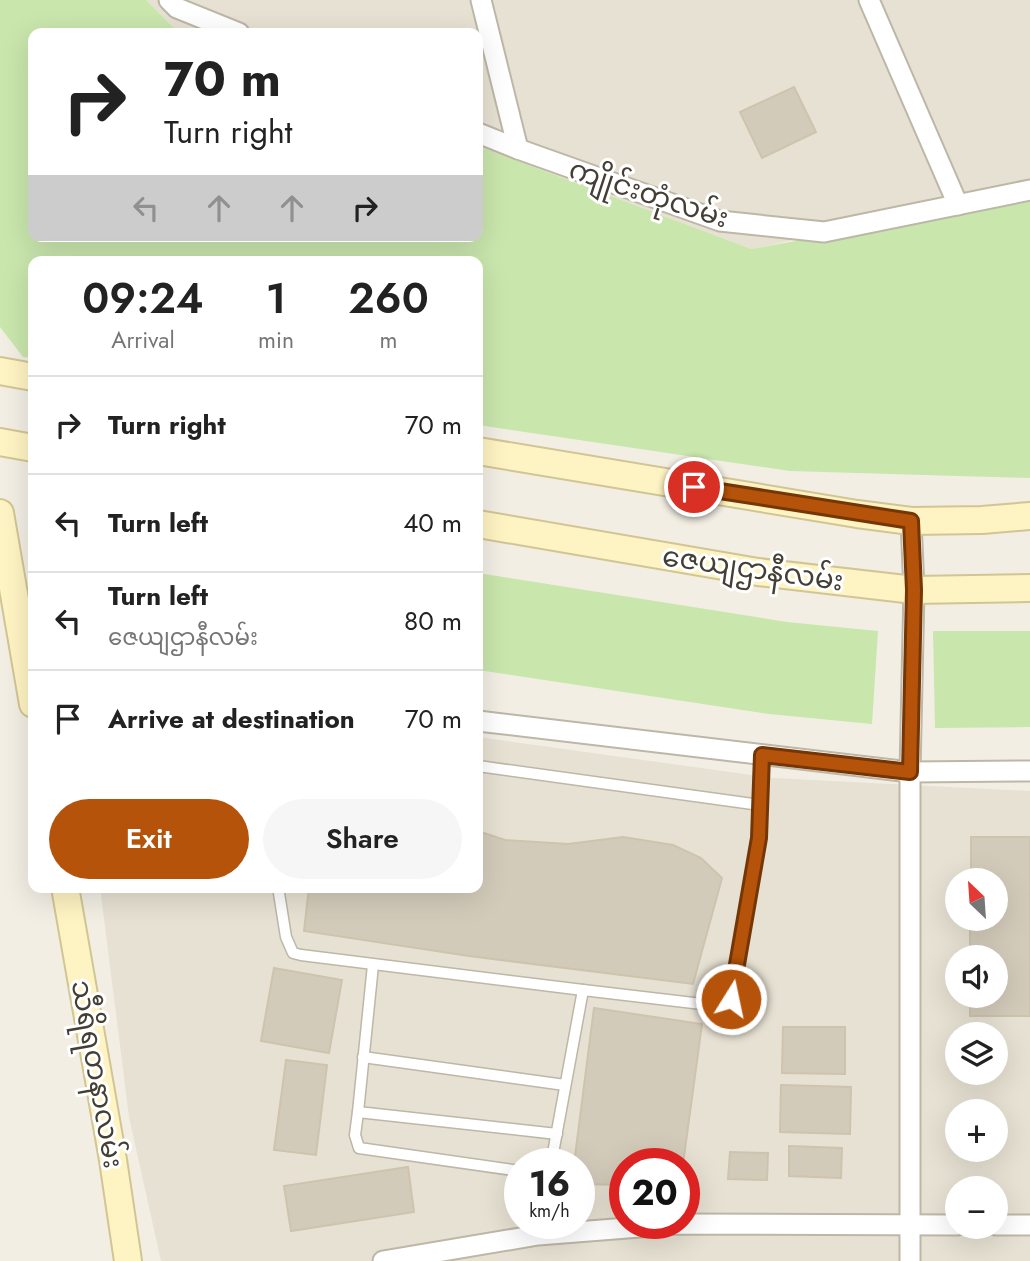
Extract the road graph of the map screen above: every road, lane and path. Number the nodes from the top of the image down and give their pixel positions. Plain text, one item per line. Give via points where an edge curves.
1 (169, 0) edge
2 (481, 0) edge
3 (869, 0) edge
4 (227, 28) edge
5 (483, 135) edge
6 (518, 149) junction
7 (1030, 190) edge
8 (958, 205) junction
9 (0, 371) edge
10 (28, 376) edge
11 (0, 442) edge
12 (28, 447) edge
13 (483, 452) edge
14 (0, 513) edge
15 (1030, 516) edge
16 (911, 521) junction
17 (483, 525) edge
18 (1030, 588) edge
19 (914, 590) junction
20 (28, 673) edge
21 (483, 722) edge
22 (762, 755) junction
23 (483, 767) edge
24 (1030, 771) edge
25 (910, 772) junction
26 (760, 805) junction
27 (66, 893) edge
28 (279, 893) edge
29 (373, 965) junction
30 (583, 990) junction
31 (363, 1057) junction
32 (565, 1085) junction
33 (358, 1111) junction
34 (557, 1134) junction
35 (554, 1148) edge
36 (504, 1169) edge
37 (910, 1225) junction
38 (945, 1225) edge
39 (1008, 1225) edge
40 (1030, 1225) edge
41 (595, 1227) edge
42 (504, 1236) edge
43 (128, 1261) edge
44 (383, 1261) edge
45 (910, 1261) edge

1 - 4 street via 177,8
2 - 6 street
3 - 8 street
5 - 6 street, ကျိုင်းတုံလမ်း
6 - 8 street, ကျိုင်းတုံလမ်း via 720,221 824,232
7 - 8 street, ကျိုင်းတုံလမ်း
9 - 10 main road
11 - 12 main road
13 - 16 main road
14 - 20 main road
15 - 16 main road
16 - 19 street
17 - 19 main road, ဇေယျဌာနီလမ်း via 758,572
18 - 19 main road, ဇေယျဌာနီလမ်း
19 - 25 street
21 - 22 street
22 - 25 street
22 - 26 lane
23 - 26 lane
24 - 25 street
25 - 37 street
26 - 30 lane via 757,853 731,999 719,1006
27 - 43 main road, သီရိရတနာလမ်း
28 - 29 lane via 293,953
29 - 30 lane
29 - 31 lane
30 - 32 lane
31 - 32 lane
31 - 33 lane
32 - 34 lane
33 - 34 lane
33 - 36 lane via 355,1135 359,1148
34 - 35 lane
37 - 38 street
37 - 41 street
37 - 45 street
39 - 40 street
42 - 44 street

